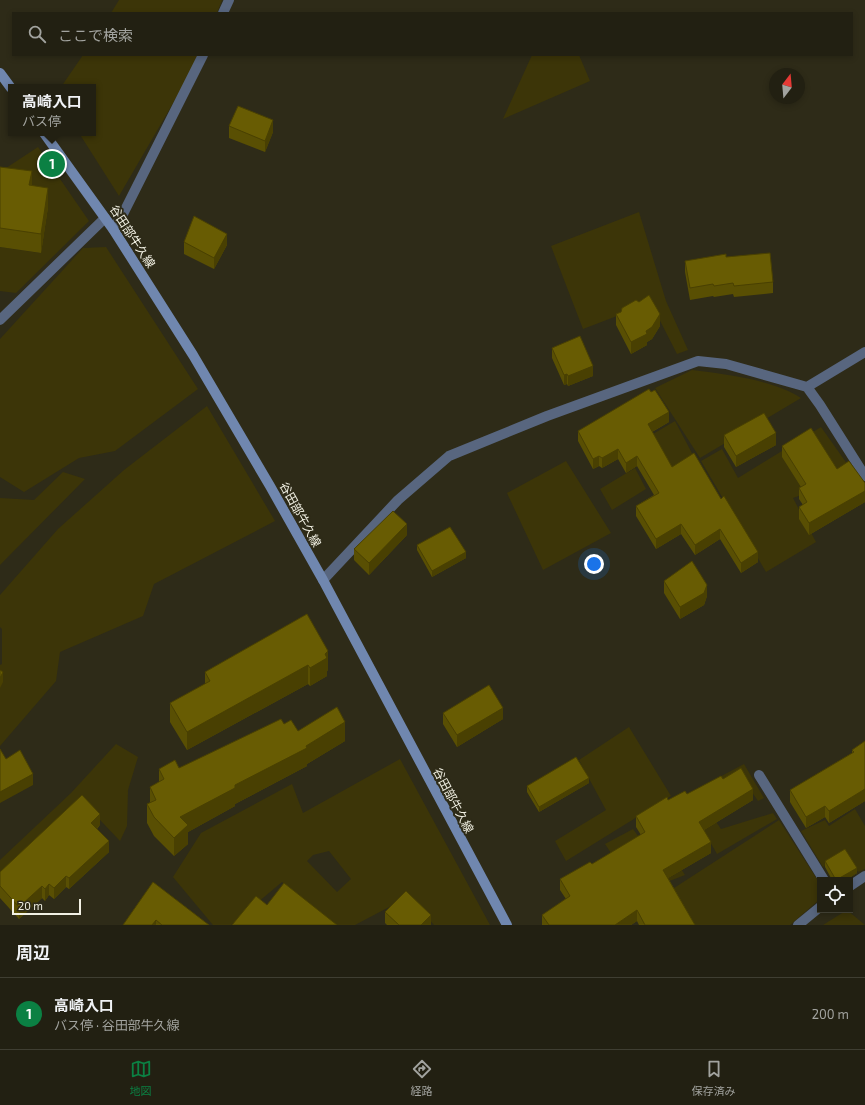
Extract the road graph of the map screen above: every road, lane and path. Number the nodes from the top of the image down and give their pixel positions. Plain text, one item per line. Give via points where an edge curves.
1 (229, 0) edge
2 (223, 12) edge
3 (202, 56) edge
4 (0, 73) edge
5 (8, 84) edge
6 (46, 136) edge
7 (105, 218) junction
8 (113, 229) junction
9 (0, 320) edge
10 (865, 352) edge
11 (807, 387) junction
12 (865, 476) edge
13 (323, 580) junction
14 (759, 775) dead end
15 (865, 876) edge
16 (822, 877) edge
17 (853, 884) edge
18 (817, 909) edge
19 (507, 925) edge
20 (798, 925) edge

1 - 2 street
3 - 8 street via 123,214
4 - 5 main road
6 - 7 main road, 谷田部牛久線
7 - 8 main road, 谷田部牛久線
7 - 9 street
8 - 13 main road, 谷田部牛久線 via 193,355
10 - 11 street
11 - 12 street
11 - 13 street via 726,364 698,360 547,416 449,456 398,500
13 - 19 main road, 谷田部牛久線 via 463,847
14 - 16 street
15 - 17 street
18 - 20 street

